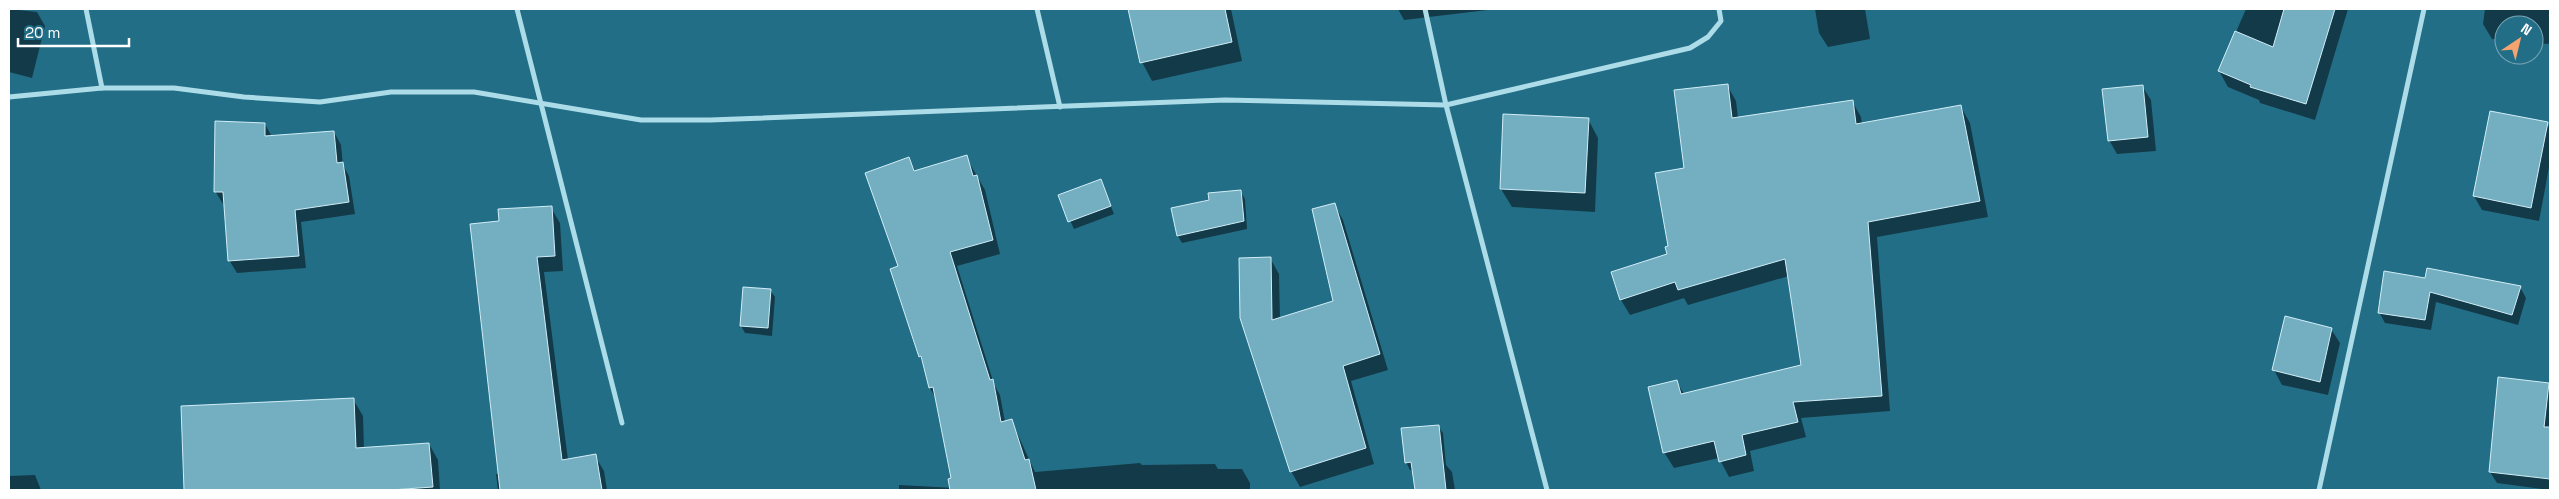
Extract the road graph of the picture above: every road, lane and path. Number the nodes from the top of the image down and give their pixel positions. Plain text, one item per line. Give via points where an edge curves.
1 (86, 9) edge
2 (517, 9) edge
3 (1037, 9) edge
4 (1426, 9) edge
5 (1719, 9) edge
6 (2424, 9) edge
7 (102, 88) junction
8 (9, 97) edge
9 (542, 102) junction
10 (1446, 104) junction
11 (1060, 107) junction
12 (622, 423) dead end
13 (1547, 490) edge
14 (2319, 490) edge

1 - 7 street
2 - 9 street
3 - 11 street
4 - 10 street
5 - 10 street via 1721,22 1708,37 1690,48
6 - 14 street
7 - 8 street
7 - 9 street via 174,88 320,102 391,92 474,92
9 - 11 street via 641,120
9 - 12 street
10 - 11 street via 1225,100
10 - 13 street

